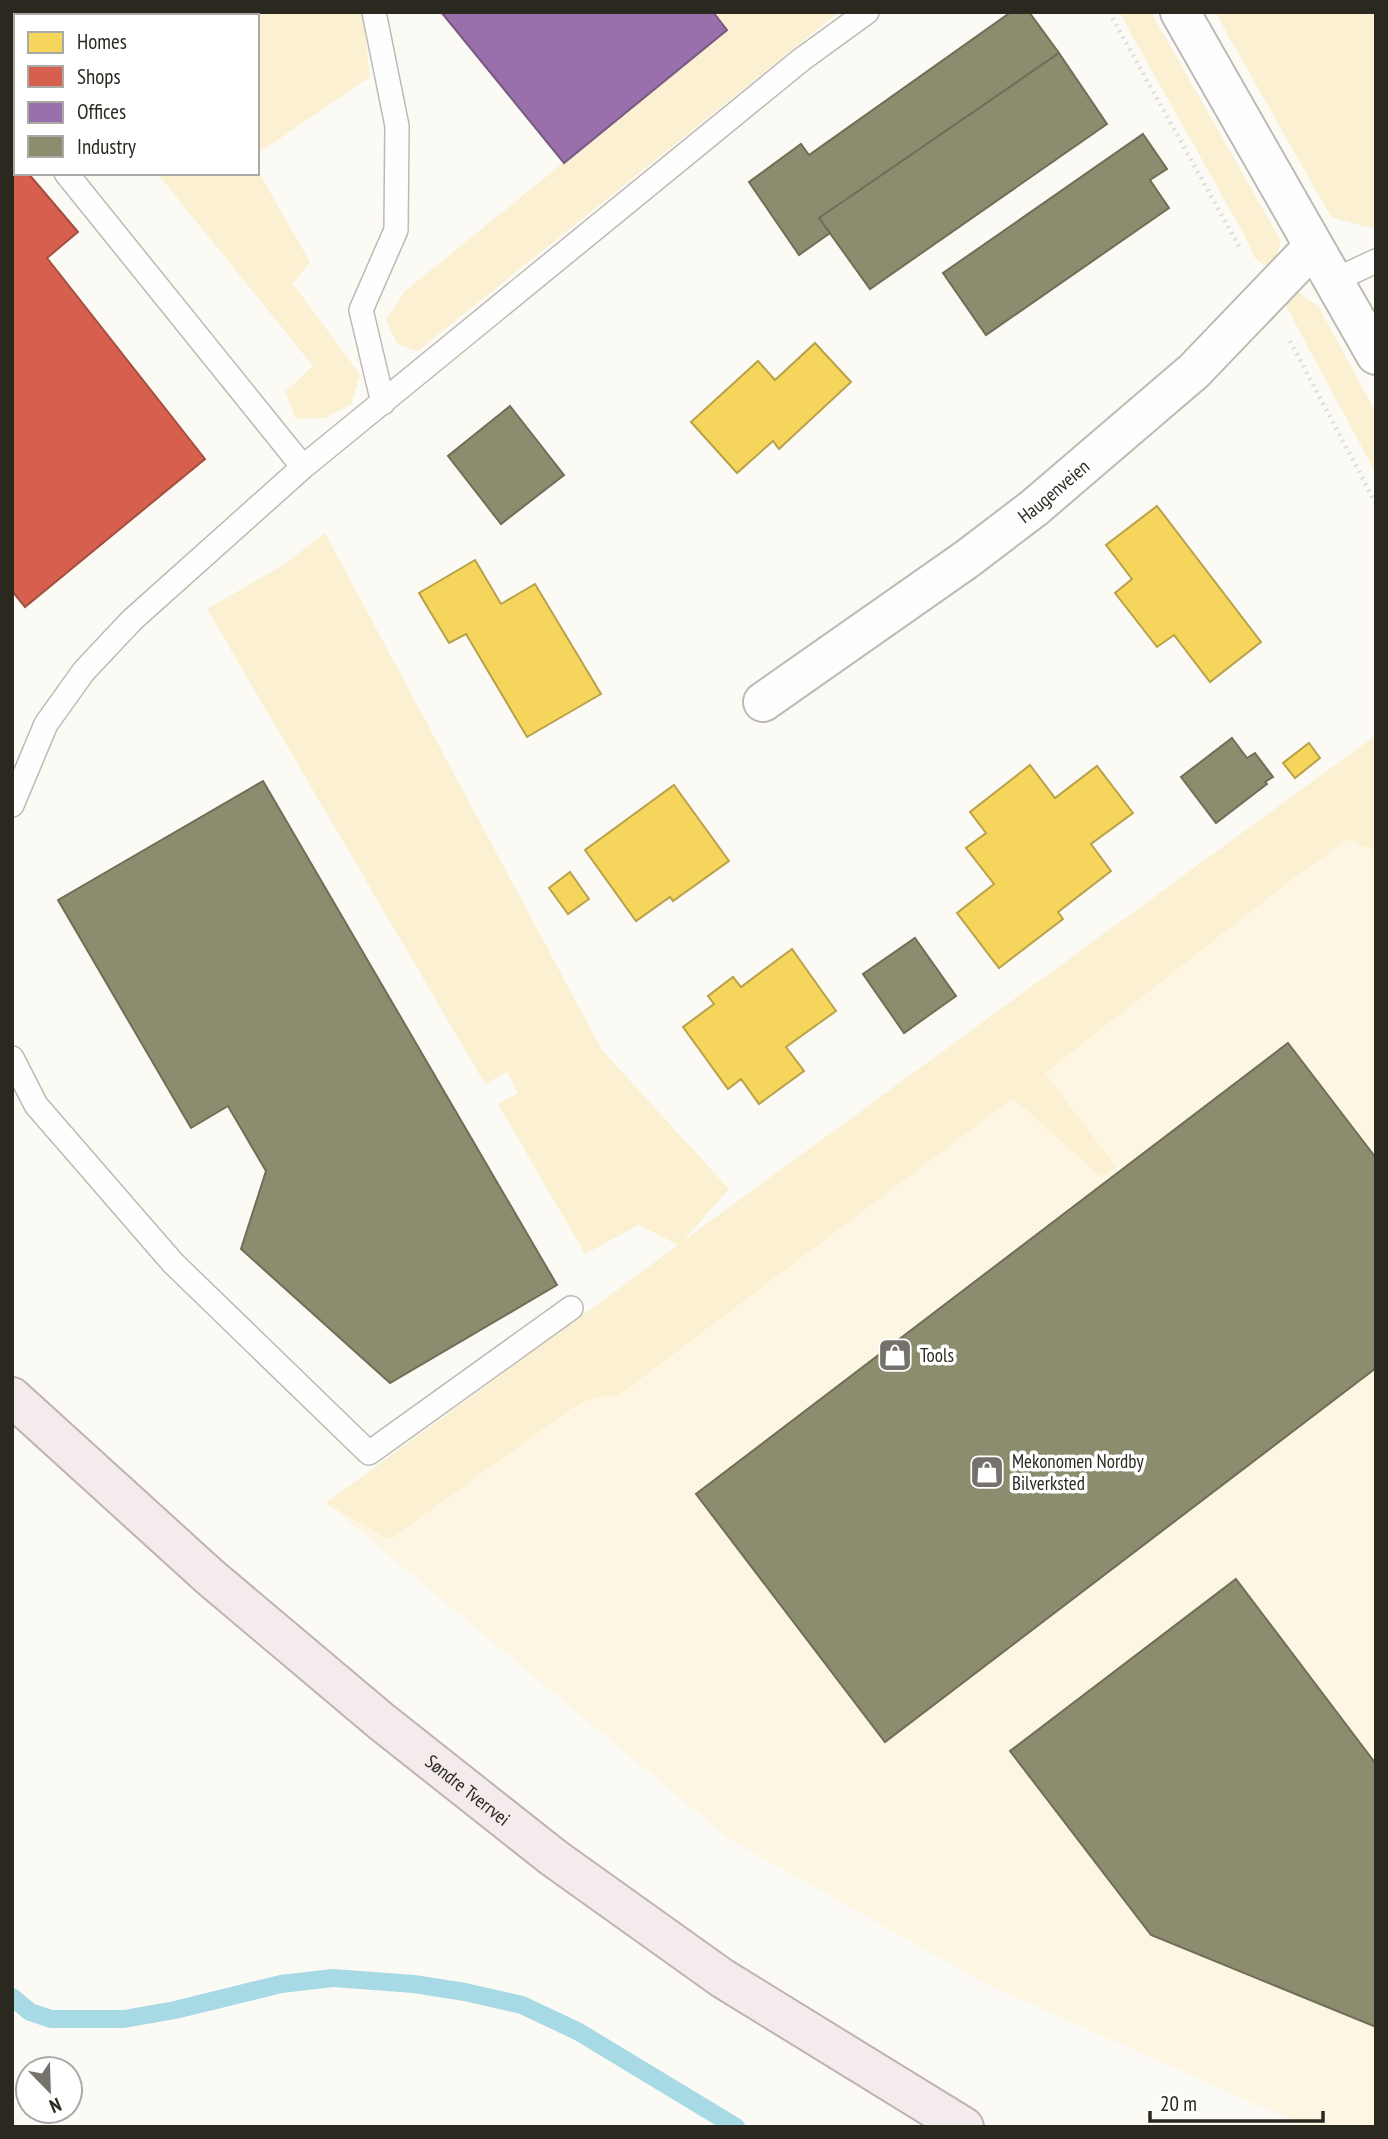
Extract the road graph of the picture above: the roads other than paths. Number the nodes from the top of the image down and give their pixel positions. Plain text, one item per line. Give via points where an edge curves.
1 (374, 12) edge
2 (867, 12) edge
3 (1180, 12) edge
4 (68, 175) edge
5 (1313, 247) junction
6 (1376, 261) edge
7 (1333, 281) junction
8 (1376, 355) edge
9 (383, 403) junction
10 (303, 467) junction
11 (763, 702) dead end
12 (17, 771) edge
13 (12, 806) edge
14 (12, 1058) edge
15 (571, 1308) dead end
16 (12, 1397) edge
17 (964, 2127) edge

1 - 9 lane via 397,126 396,230 361,310
2 - 9 lane
3 - 5 street
4 - 10 lane
5 - 7 street
5 - 11 street, Haugenveien via 1194,371 1034,508
6 - 7 lane
7 - 8 street
9 - 10 lane
10 - 12 lane via 132,620 84,671
12 - 13 lane
14 - 15 lane via 36,1105 173,1263 369,1453
16 - 17 main road, Søndre Tverrvei via 210,1577 382,1722 554,1857 722,1978

